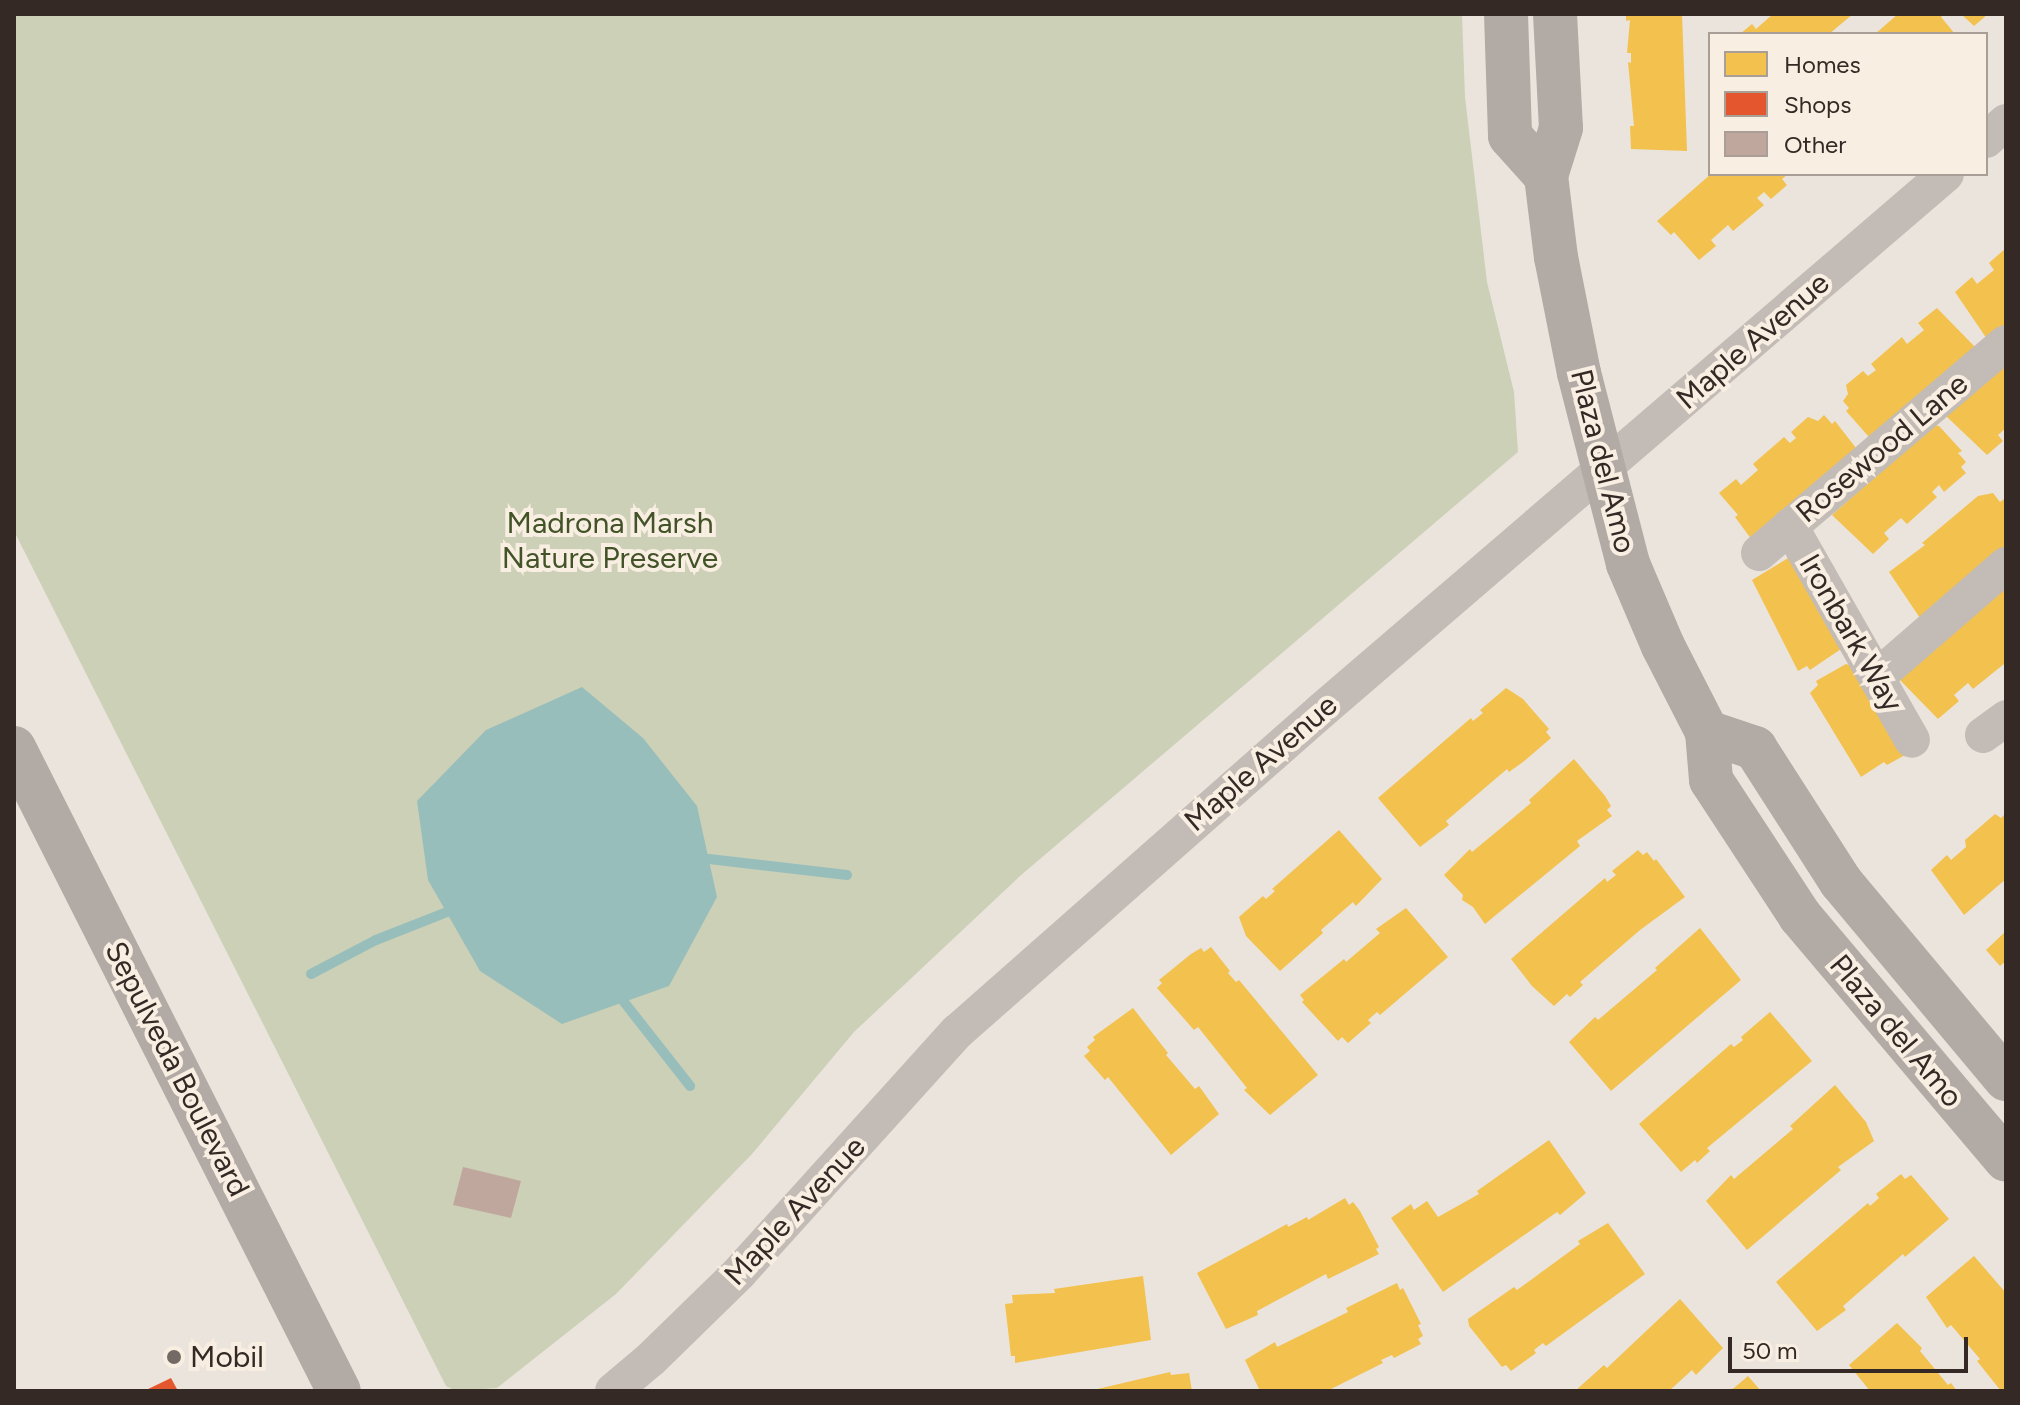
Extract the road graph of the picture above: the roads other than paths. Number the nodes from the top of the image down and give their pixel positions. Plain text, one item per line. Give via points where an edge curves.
1 (1506, 14) edge
2 (1555, 14) edge
3 (2006, 122) edge
4 (1988, 138) edge
5 (1546, 176) junction
6 (1944, 176) edge
7 (2006, 343) edge
8 (1602, 472) junction
9 (1790, 526) junction
10 (1759, 553) dead end
11 (2006, 565) edge
12 (1877, 677) junction
13 (1707, 732) junction
14 (1912, 740) dead end
15 (14, 748) edge
16 (1831, 867) junction
17 (1790, 901) junction
18 (2006, 1079) edge
19 (2006, 1160) edge
20 (339, 1391) edge
21 (613, 1391) edge

1 - 5 main road via 1510,136
2 - 5 main road, Plaza del Amo via 1561,128
3 - 4 street
5 - 8 main road, Plaza del Amo via 1556,257
6 - 8 street, Maple Avenue
7 - 9 street, Rosewood Lane
8 - 13 main road, Plaza del Amo via 1628,564
8 - 21 street, Maple Avenue via 957,1032 739,1273
9 - 10 street, Rosewood Lane
9 - 12 street, Ironbark Way
11 - 12 street
12 - 14 street, Ironbark Way
13 - 16 main road, Plaza del Amo via 1755,748
13 - 17 main road, Plaza del Amo via 1711,780
15 - 20 main road, Sepulveda Boulevard
16 - 17 main road
16 - 18 main road, Plaza del Amo
17 - 19 main road, Plaza del Amo

